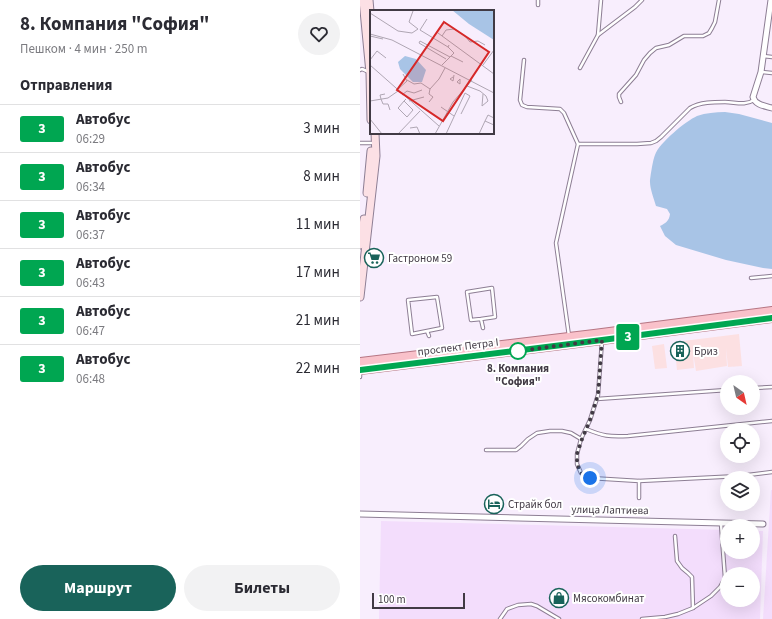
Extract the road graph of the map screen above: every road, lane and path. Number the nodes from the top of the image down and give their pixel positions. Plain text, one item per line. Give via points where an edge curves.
1 (363, 0) edge
2 (369, 0) edge
3 (538, 0) edge
4 (601, 0) edge
5 (642, 0) edge
6 (719, 0) edge
7 (771, 0) edge
8 (538, 5) dead end
9 (366, 15) edge
10 (598, 35) junction
11 (764, 56) junction
12 (772, 57) edge
13 (524, 60) dead end
14 (580, 68) dead end
15 (360, 70) edge
16 (761, 72) junction
17 (370, 73) edge
18 (772, 73) edge
19 (754, 100) junction
20 (621, 102) dead end
21 (772, 108) edge
22 (371, 134) edge
23 (375, 134) edge
24 (360, 143) edge
25 (371, 143) junction
26 (578, 144) junction
27 (360, 245) edge
28 (772, 276) edge
29 (751, 278) dead end
30 (360, 297) edge
31 (772, 312) edge
32 (481, 318) junction
33 (772, 318) edge
34 (483, 328) dead end
35 (427, 331) junction
36 (428, 336) dead end
37 (569, 337) junction
38 (602, 340) junction
39 (360, 362) edge
40 (360, 370) edge
41 (360, 377) edge
42 (772, 387) edge
43 (760, 388) edge
44 (720, 390) edge
45 (597, 399) junction
46 (772, 420) edge
47 (586, 429) junction
48 (582, 439) junction
49 (486, 450) dead end
50 (772, 472) edge
51 (639, 481) junction
52 (639, 498) dead end
53 (360, 514) edge
54 (720, 523) edge
55 (760, 524) edge
56 (763, 524) dead end
57 (675, 536) dead end
58 (724, 559) edge
59 (693, 608) junction
60 (500, 619) edge
61 (559, 619) edge
62 (642, 619) edge

1 - 9 main road
2 - 9 main road
3 - 8 lane
4 - 10 lane
5 - 10 lane
6 - 20 lane via 715,22 708,33 703,36 684,36 656,48 619,94
7 - 11 street
9 - 17 main road
10 - 14 lane
11 - 12 lane
11 - 16 street
13 - 26 lane via 520,100 522,105 560,109
15 - 17 lane
16 - 18 lane
16 - 19 street
19 - 21 street
19 - 26 lane via 746,104 726,102 696,105 651,143
22 - 25 main road
23 - 30 main road via 376,156
24 - 25 lane
25 - 27 main road
26 - 37 lane via 556,243
28 - 29 lane
31 - 37 main road, проспект Петра I
32 - 32 lane via 471,320 466,292 492,288 495,317
32 - 34 lane
33 - 38 main road, проспект Петра I
35 - 35 lane via 412,334 408,300 437,297 442,328
35 - 36 lane
37 - 39 main road, проспект Петра I via 432,350
38 - 40 main road, проспект Петра I
38 - 45 lane
40 - 41 lane
42 - 43 lane
44 - 45 lane
45 - 47 lane
46 - 47 lane via 610,437
47 - 48 lane
48 - 49 lane via 571,433 550,431 528,439 516,450
48 - 51 lane via 577,454 577,464 581,473 590,478
50 - 51 lane
51 - 52 lane
53 - 54 street, улица Лаптиева
55 - 56 street, улица Лаптиева
57 - 59 lane via 678,561 692,577
58 - 59 lane via 725,578 720,587
59 - 62 lane via 665,617
60 - 61 lane via 507,609 531,604

